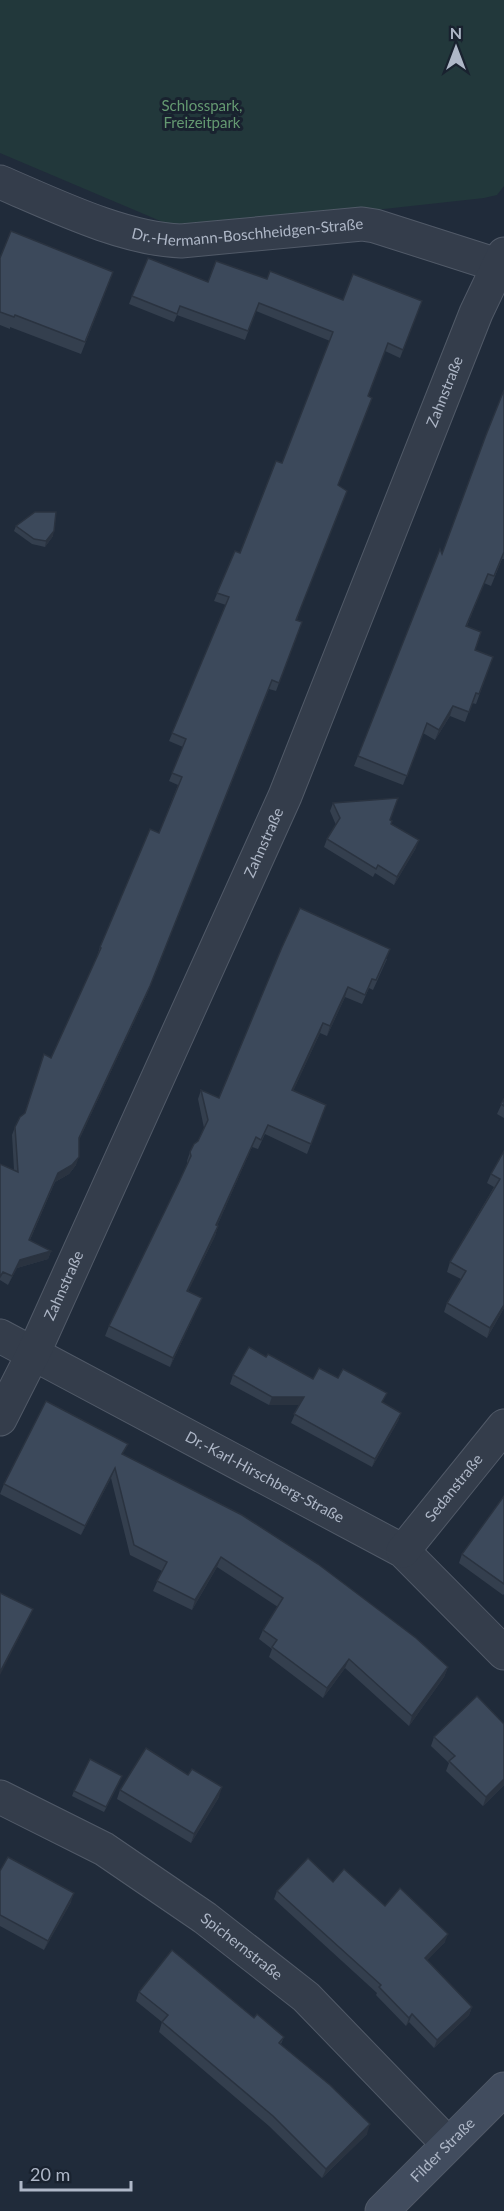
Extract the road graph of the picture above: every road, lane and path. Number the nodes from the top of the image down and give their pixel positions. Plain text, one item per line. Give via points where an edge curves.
1 (0, 182) edge
2 (501, 260) edge
3 (0, 1335) edge
4 (34, 1353) junction
5 (0, 1419) edge
6 (504, 1426) edge
7 (403, 1551) junction
8 (504, 1653) edge
9 (0, 1797) edge
10 (504, 2089) edge
11 (448, 2144) junction
12 (382, 2211) edge

1 - 2 street, Dr.-Hermann-Boschheidgen-Straße via 110,226 160,240 362,224
2 - 4 street, Zahnstraße via 476,313 285,796
3 - 4 street, Dr.-Karl-Hirschberg-Straße
4 - 5 street, Zahnstraße
4 - 7 street, Dr.-Karl-Hirschberg-Straße
6 - 7 street, Sedanstraße
7 - 8 street, Dr.-Karl-Hirschberg-Straße
9 - 11 street, Spichernstraße via 104,1849 205,1918 306,1997
10 - 11 street, Filder Straße
11 - 12 street, Filder Straße

